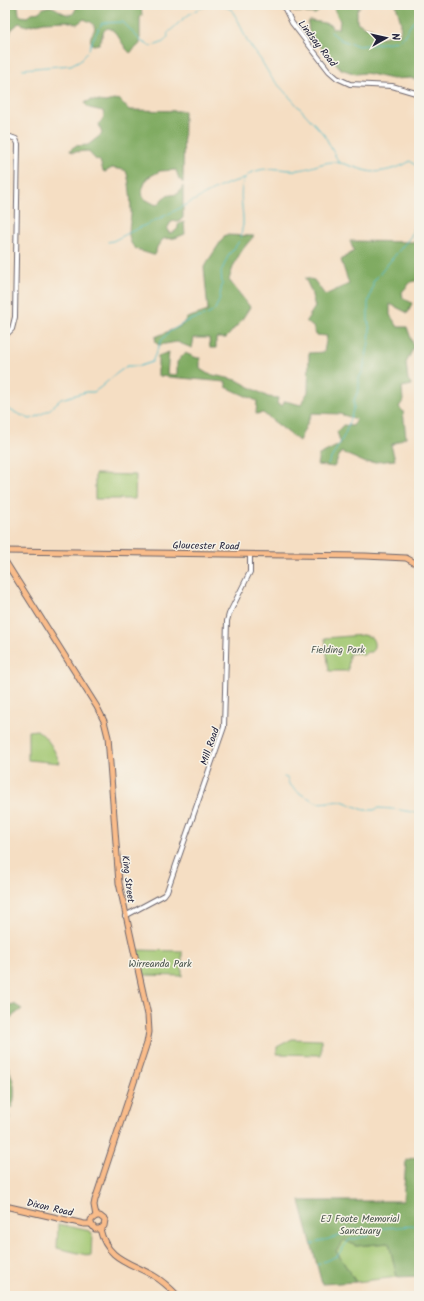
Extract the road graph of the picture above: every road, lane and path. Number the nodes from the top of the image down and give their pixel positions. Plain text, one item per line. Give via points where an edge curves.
1 (283, 5) edge
2 (419, 94) edge
3 (5, 135) edge
4 (5, 336) edge
5 (5, 551) edge
6 (250, 555) junction
7 (5, 561) edge
8 (419, 565) edge
9 (125, 916) junction
10 (5, 1206) edge
11 (96, 1216) junction
12 (91, 1224) junction
13 (100, 1229) junction
14 (178, 1296) edge

1 - 2 street, Lindsay Road via 292,23 337,78 350,84 392,86
3 - 4 street via 16,138 18,144 15,317 12,329
5 - 6 main road, Gloucester Road
6 - 8 main road, Gloucester Road via 406,558
6 - 9 street, Mill Road via 250,572 227,621 225,720 222,734 167,891
7 - 9 main road, King Street via 104,721 108,737 119,882
9 - 11 main road, King Street via 148,1015 149,1036 95,1200
10 - 12 main road, Dixon Road
11 - 12 main road via 91,1220
11 - 13 main road via 105,1220
12 - 13 main road via 95,1229
13 - 14 main road via 108,1248 118,1258 156,1278

